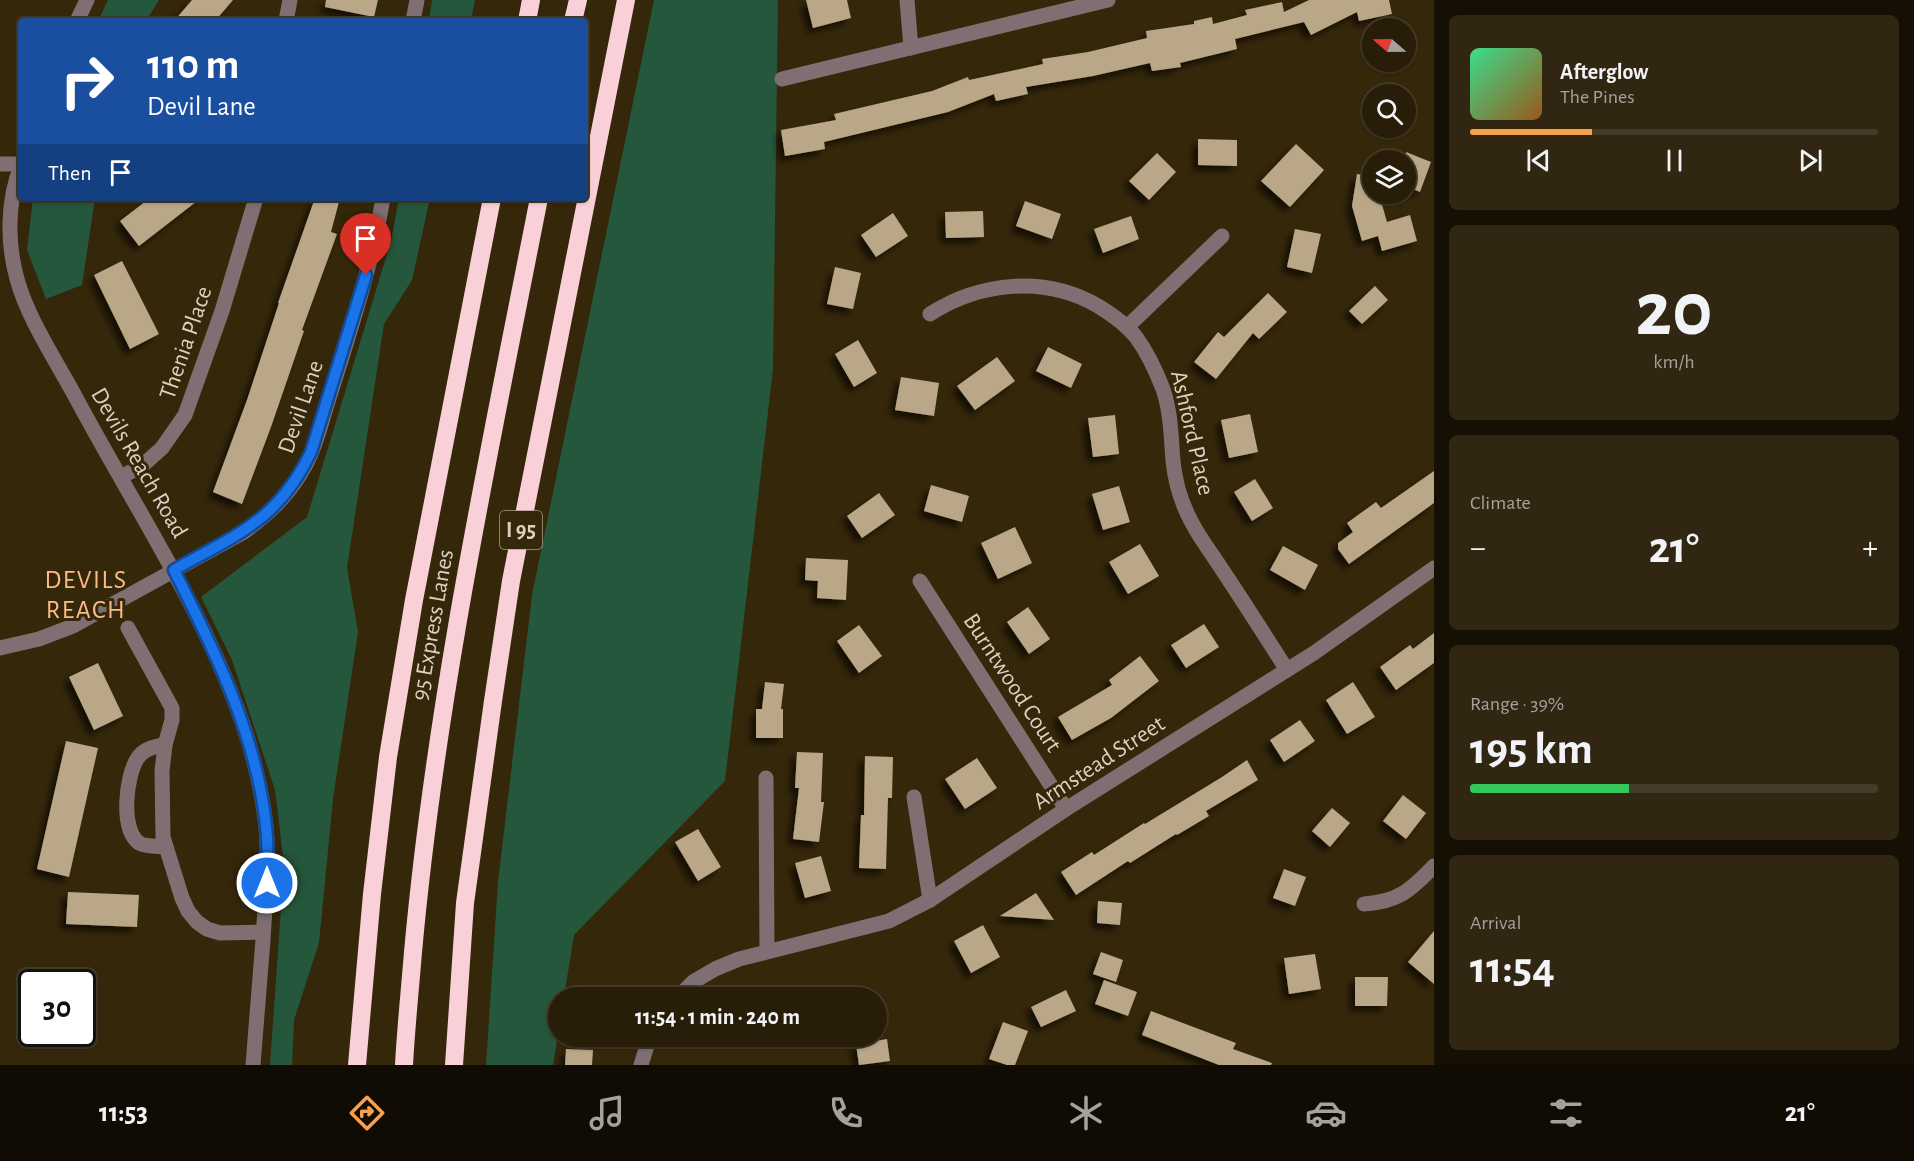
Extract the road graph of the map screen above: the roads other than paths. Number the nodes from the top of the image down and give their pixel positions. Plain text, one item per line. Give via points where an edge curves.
1 (87, 0) edge
2 (290, 0) edge
3 (417, 0) edge
4 (531, 0) edge
5 (578, 0) edge
6 (626, 0) edge
7 (907, 0) edge
8 (1108, 0) edge
9 (78, 18) edge
10 (287, 18) edge
11 (414, 18) edge
12 (528, 18) edge
13 (574, 18) edge
14 (911, 48) junction
15 (782, 79) dead end
16 (0, 164) edge
17 (18, 165) edge
18 (18, 176) edge
19 (588, 192) edge
20 (255, 201) edge
21 (383, 201) edge
22 (491, 201) edge
23 (538, 201) edge
24 (586, 201) edge
25 (1222, 236) dead end
26 (930, 314) dead end
27 (1127, 327) junction
28 (121, 477) junction
29 (1434, 568) edge
30 (174, 570) junction
31 (920, 581) dead end
32 (128, 628) dead end
33 (0, 648) edge
34 (1287, 670) junction
35 (165, 745) junction
36 (766, 778) dead end
37 (914, 797) dead end
38 (1066, 809) junction
39 (166, 847) junction
40 (1434, 866) edge
41 (930, 900) junction
42 (1364, 904) dead end
43 (263, 932) junction
44 (767, 951) junction
45 (688, 987) edge
46 (647, 1047) edge
47 (253, 1065) edge
48 (357, 1065) edge
49 (404, 1065) edge
50 (454, 1065) edge
51 (641, 1065) edge

1 - 9 street
2 - 10 street
3 - 11 street
4 - 12 highway
5 - 13 highway
6 - 19 highway, I 95
7 - 14 street
8 - 14 street
14 - 15 street
16 - 17 street
18 - 28 street, Devils Reach Road via 10,237 20,289
20 - 28 street, Thenia Place via 185,415 162,448
21 - 30 street, Devil Lane via 377,237 350,333 302,472 286,495 244,532
22 - 48 highway via 418,578 388,757
23 - 49 highway, 95 Express Lanes via 462,594 437,745 419,890
24 - 50 highway, I 95 via 511,581 465,903
25 - 27 street
26 - 27 street, Ashford Place via 964,296 991,288 1036,286 1090,301
27 - 34 street, Ashford Place via 1152,363 1164,391 1171,420 1173,463 1191,521
28 - 30 street, Devils Reach Road
29 - 34 street, Armstead Street
30 - 33 street, Devil Lane via 73,626
30 - 43 street, Devils Reach Road via 232,695 260,789 267,837
31 - 38 street, Burntwood Court
32 - 35 street via 172,708
34 - 38 street, Armstead Street
35 - 39 street via 162,771
35 - 39 street via 145,750 137,759 127,801 128,826 134,838 142,845
36 - 44 street
37 - 41 street
38 - 41 street, Armstead Street
39 - 43 street via 188,912 197,922 220,933
40 - 42 street via 1401,896
41 - 44 street, Armstead Street via 889,921
43 - 47 street, Devils Reach Road
44 - 45 street, Armstead Street via 715,969
46 - 51 street

